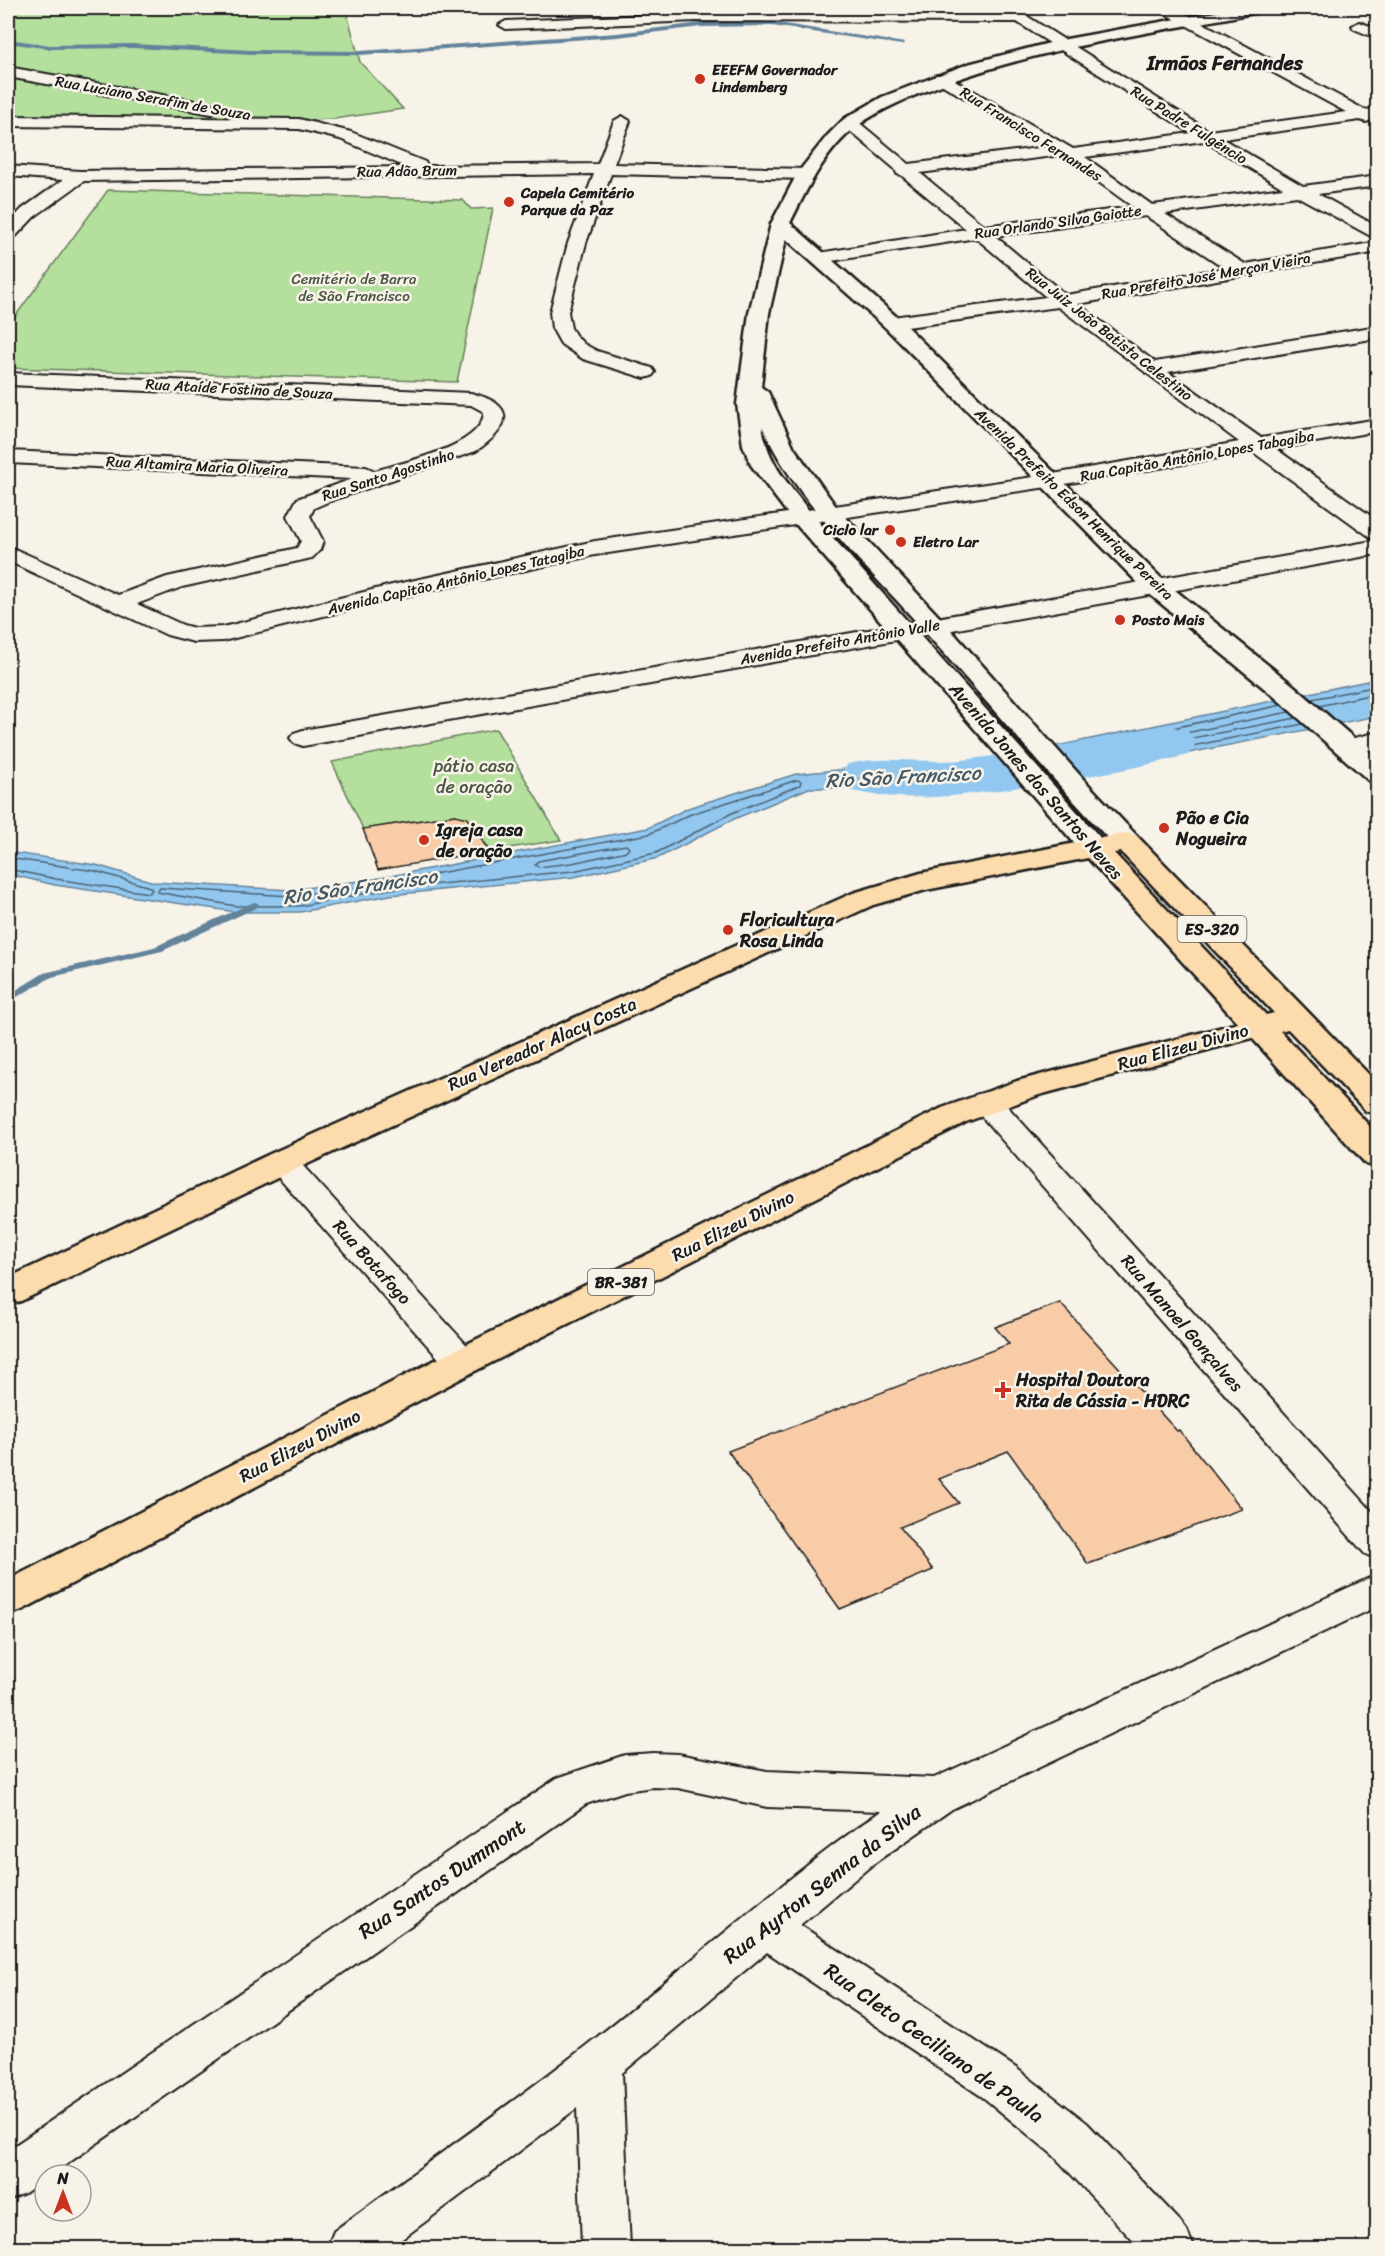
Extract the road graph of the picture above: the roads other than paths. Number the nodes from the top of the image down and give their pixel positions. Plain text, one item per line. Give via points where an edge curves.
1 (1005, 8) edge
2 (1165, 8) edge
3 (1260, 8) edge
4 (872, 13) edge
5 (1021, 18) junction
6 (1188, 21) junction
7 (506, 25) dead end
8 (1359, 26) dead end
9 (1377, 35) edge
10 (1061, 45) junction
11 (8, 72) edge
12 (941, 78) junction
13 (1370, 114) edge
14 (622, 121) dead end
15 (8, 122) edge
16 (850, 123) junction
17 (299, 124) junction
18 (1377, 124) edge
19 (1208, 136) junction
20 (1067, 152) junction
21 (604, 170) junction
22 (903, 170) junction
23 (8, 171) edge
24 (430, 171) junction
25 (806, 174) junction
26 (80, 176) junction
27 (1377, 181) edge
28 (1298, 191) junction
29 (1148, 210) junction
30 (780, 224) junction
31 (982, 232) junction
32 (8, 234) edge
33 (1377, 235) edge
34 (1377, 247) edge
35 (819, 258) junction
36 (1241, 270) junction
37 (1062, 301) junction
38 (892, 323) junction
39 (1377, 332) edge
40 (1151, 369) junction
41 (645, 372) dead end
42 (8, 379) edge
43 (752, 380) junction
44 (471, 399) joint
45 (1377, 425) edge
46 (1257, 446) junction
47 (8, 457) edge
48 (386, 474) junction
49 (1047, 481) junction
50 (829, 513) junction
51 (802, 517) junction
52 (1377, 532) edge
53 (1377, 547) edge
54 (12, 561) edge
55 (1156, 587) junction
56 (117, 603) junction
57 (934, 626) junction
58 (903, 631) junction
59 (303, 738) dead end
60 (1340, 740) junction
61 (1377, 740) edge
62 (1377, 774) edge
63 (1127, 842) junction
64 (1094, 848) junction
65 (1296, 1017) junction
66 (1258, 1027) junction
67 (986, 1101) junction
68 (1377, 1104) edge
69 (1377, 1156) edge
70 (282, 1162) junction
71 (8, 1292) edge
72 (462, 1362) junction
73 (1377, 1544) edge
74 (1377, 1588) edge
75 (8, 1599) edge
76 (937, 1796) junction
77 (764, 1926) junction
78 (599, 2064) junction
79 (8, 2176) edge
80 (351, 2248) edge
81 (606, 2248) edge
82 (1170, 2248) edge

1 - 5 street, Rua Padre Fulgêncio
2 - 6 street
3 - 6 main road, Avenida Jones dos Santos Neves / ES-320
4 - 5 street
4 - 7 street
5 - 10 street, Rua Padre Fulgêncio
6 - 10 main road, Avenida Jones dos Santos Neves / ES-320
6 - 13 street
8 - 9 street
10 - 12 main road, Avenida Jones dos Santos Neves / ES-320
10 - 19 street, Rua Padre Fulgêncio
11 - 17 street, Rua Luciano Serafim de Souza
12 - 16 main road, Avenida Jones dos Santos Neves / ES-320 via 888,100
12 - 20 street, Rua Francisco Fernandes
13 - 18 street
13 - 19 street
14 - 21 street
15 - 17 street
16 - 22 street, Rua Juiz João Batista Celestino
16 - 25 main road, Avenida Jones dos Santos Neves / ES-320
17 - 24 street via 355,139
19 - 20 street
19 - 28 street, Rua Padre Fulgêncio
20 - 22 street
20 - 29 street, Rua Francisco Fernandes
21 - 24 street, Rua Adão Brum
21 - 25 street, Rua Adão Brum
21 - 41 street via 577,243 559,321 568,340 586,355
22 - 31 street, Rua Juiz João Batista Celestino
23 - 26 street, Rua Adão Brum
24 - 26 street, Rua Adão Brum
25 - 30 main road, Avenida Jones dos Santos Neves / ES-320
26 - 32 street via 28,213
27 - 28 street, Rua Orlando Silva Gaiotte
28 - 29 street, Rua Orlando Silva Gaiotte
28 - 33 street, Rua Padre Fulgêncio
29 - 31 street, Rua Orlando Silva Gaiotte
29 - 36 street, Rua Francisco Fernandes
30 - 35 main road, Avenida Prefeito Edson Henrique Pereira
30 - 43 main road, Avenida Jones dos Santos Neves / ES-320 via 759,313
31 - 35 street, Rua Orlando Silva Gaiotte
31 - 37 street, Rua Juiz João Batista Celestino
34 - 36 street, Rua Prefeito José Merçon Vieira
35 - 38 main road, Avenida Prefeito Edson Henrique Pereira
36 - 37 street, Rua Prefeito José Merçon Vieira
37 - 38 street, Rua Prefeito José Merçon Vieira
37 - 40 street, Rua Juiz João Batista Celestino
38 - 49 main road, Avenida Prefeito Edson Henrique Pereira
39 - 40 street
40 - 46 street, Rua Juiz João Batista Celestino
42 - 44 street, Rua Ataíde Fostino de Souza
43 - 50 main road, Avenida Jones dos Santos Neves / ES-320 via 783,448
43 - 51 main road, Avenida Jones dos Santos Neves / ES-320 via 748,404 754,445 762,465
44 - 48 street, Rua Santo Agostinho via 490,406 495,417 478,442
45 - 46 street, Rua Capitão Antônio Lopes Tabagiba
46 - 49 street, Rua Capitão Antônio Lopes Tabagiba
46 - 52 street, Rua Juiz João Batista Celestino
47 - 48 street, Rua Altamira Maria Oliveira
48 - 56 street, Rua Santo Agostinho via 305,504 299,516 312,542 304,553 175,582
49 - 50 street, Rua Capitão Antônio Lopes Tabagiba
49 - 55 main road, Avenida Prefeito Edson Henrique Pereira
50 - 51 street, Rua Capitão Antônio Lopes Tabagiba
50 - 57 main road, Avenida Jones dos Santos Neves / ES-320
51 - 56 street, Avenida Capitão Antônio Lopes Tatagiba via 595,549 392,592 223,634 183,634
51 - 58 main road, Avenida Jones dos Santos Neves / ES-320
53 - 55 street, Avenida Prefeito Antônio Valle
54 - 56 street, Avenida Capitão Antônio Lopes Tatagiba
55 - 57 street, Avenida Prefeito Antônio Valle
55 - 60 main road, Avenida Prefeito Edson Henrique Pereira
57 - 58 street, Avenida Prefeito Antônio Valle
57 - 63 main road, Avenida Jones dos Santos Neves / ES-320
58 - 59 street, Avenida Prefeito Antônio Valle
58 - 64 main road, Avenida Jones dos Santos Neves / ES-320
60 - 61 street
60 - 62 main road, Avenida Prefeito Edson Henrique Pereira
63 - 64 main road, Rua Vereador Alacy Costa
63 - 65 main road, Avenida Jones dos Santos Neves / ES-320
64 - 66 main road, Avenida Jones dos Santos Neves / ES-320
64 - 70 main road, Rua Vereador Alacy Costa via 921,882 863,898
65 - 66 main road, Rua Elizeu Divino
65 - 68 main road, Avenida Jones dos Santos Neves / ES-320
66 - 67 main road, Rua Elizeu Divino / BR-381
66 - 69 main road, Avenida Jones dos Santos Neves / ES-320
67 - 72 main road, Rua Elizeu Divino / BR-381
67 - 73 street, Rua Manoel Gonçalves
70 - 71 main road, Rua Vereador Alacy Costa
70 - 72 street, Rua Botafogo
72 - 75 main road, Rua Elizeu Divino / BR-381
74 - 76 street, Rua Ayrton Senna da Silva
76 - 77 street, Rua Ayrton Senna da Silva via 858,1851
76 - 79 street, Rua Santos Dummont via 767,1789 652,1770 625,1773 572,1791
77 - 78 street, Rua Ayrton Senna da Silva
77 - 82 street, Rua Cleto Ceciliano de Paula via 1000,2083 1070,2139
78 - 80 street, Rua Ayrton Senna da Silva
78 - 81 street

